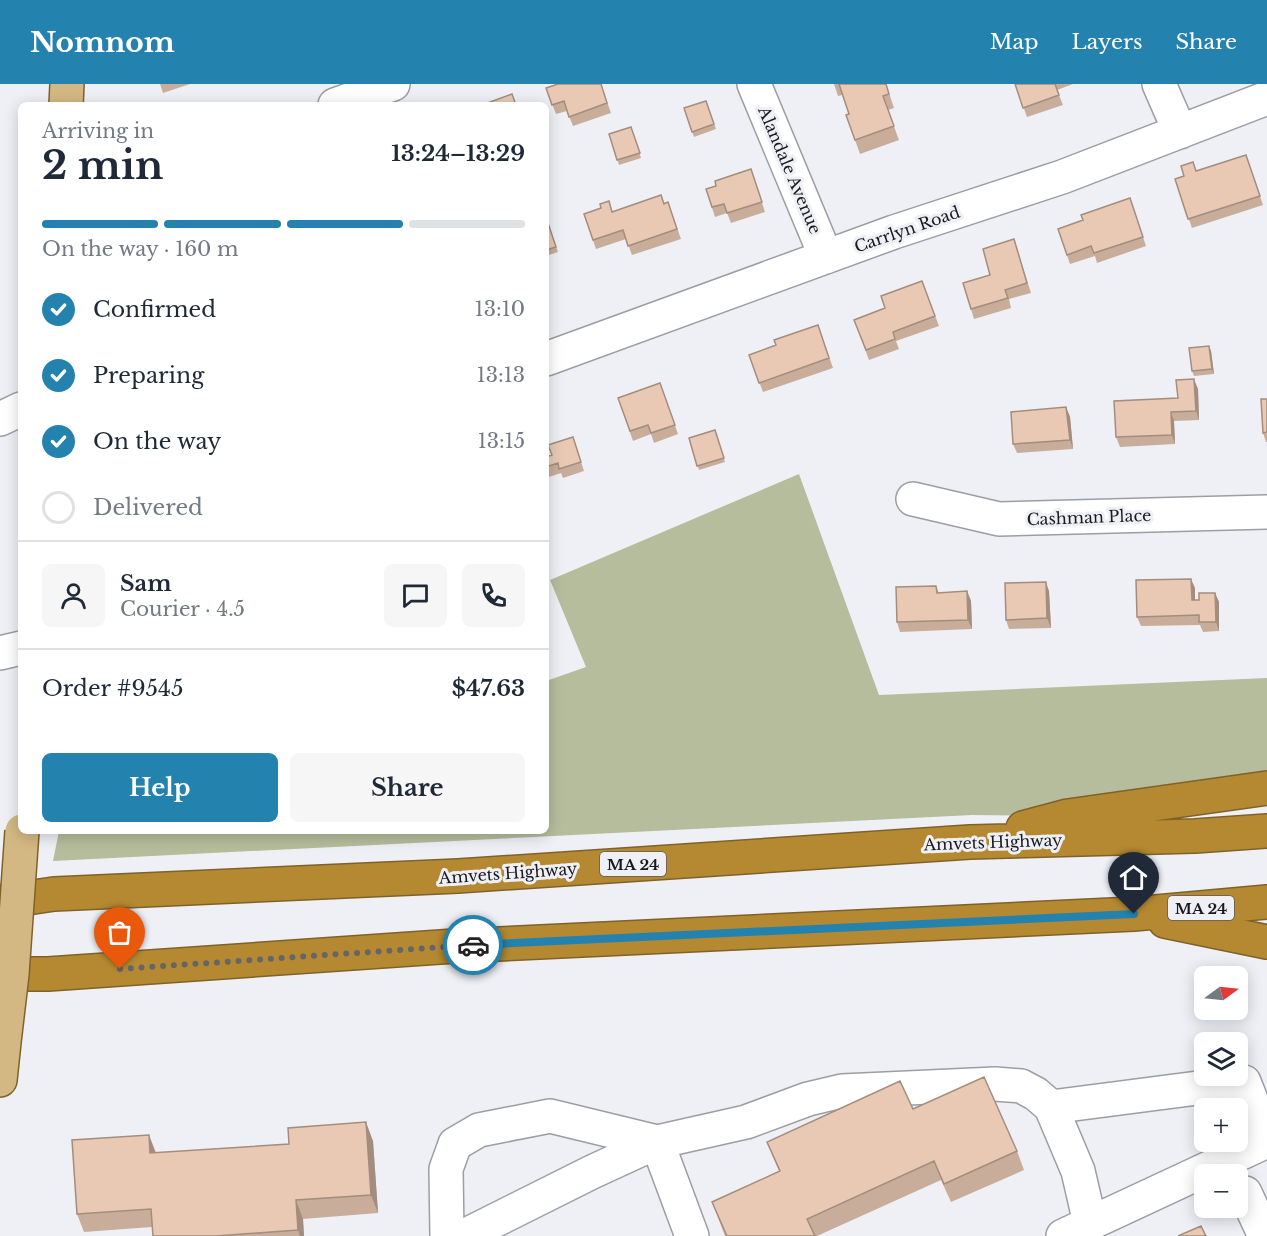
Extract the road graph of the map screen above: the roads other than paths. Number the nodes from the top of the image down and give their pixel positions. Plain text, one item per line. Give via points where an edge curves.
1 (68, 84) edge
2 (393, 84) edge
3 (754, 84) edge
4 (1159, 84) edge
5 (1267, 98) edge
6 (66, 102) edge
7 (343, 102) edge
8 (1180, 132) junction
9 (826, 257) junction
10 (549, 358) edge
11 (18, 410) edge
12 (0, 419) edge
13 (913, 499) dead end
14 (1267, 512) edge
15 (18, 649) edge
16 (0, 653) edge
17 (1267, 788) edge
18 (1267, 831) edge
19 (22, 834) edge
20 (970, 842) junction
21 (0, 902) edge
22 (1267, 902) edge
23 (1134, 914) junction
24 (1267, 942) edge
25 (6, 974) edge
26 (0, 1080) edge
27 (1051, 1107) junction
28 (1267, 1141) edge
29 (657, 1142) junction
30 (1248, 1199) edge
31 (1076, 1230) edge
32 (447, 1236) edge
33 (464, 1236) edge
34 (692, 1236) edge
35 (1265, 1236) edge

1 - 6 main road
2 - 7 street
3 - 9 street, Alandale Avenue
4 - 8 street
5 - 8 street, Carrlyn Road
8 - 9 street, Carrlyn Road via 1062,177
9 - 10 street, Carrlyn Road
11 - 12 street
13 - 14 street, Cashman Place via 999,519
15 - 16 street
17 - 20 highway via 1068,816
18 - 20 highway, Amvets Highway / MA 24
19 - 25 main road, bridge
20 - 21 highway, Amvets Highway / MA 24 via 458,876 54,894
22 - 23 highway, MA 24
23 - 24 highway
23 - 25 highway, MA 24 via 454,946
25 - 26 main road, bridge
27 - 28 street via 1244,1082
27 - 29 street via 1021,1086 842,1091 746,1122
27 - 31 street via 1078,1171
28 - 31 street
29 - 32 street via 550,1116 479,1130 455,1144 446,1169
29 - 33 street
29 - 34 street
30 - 35 street

